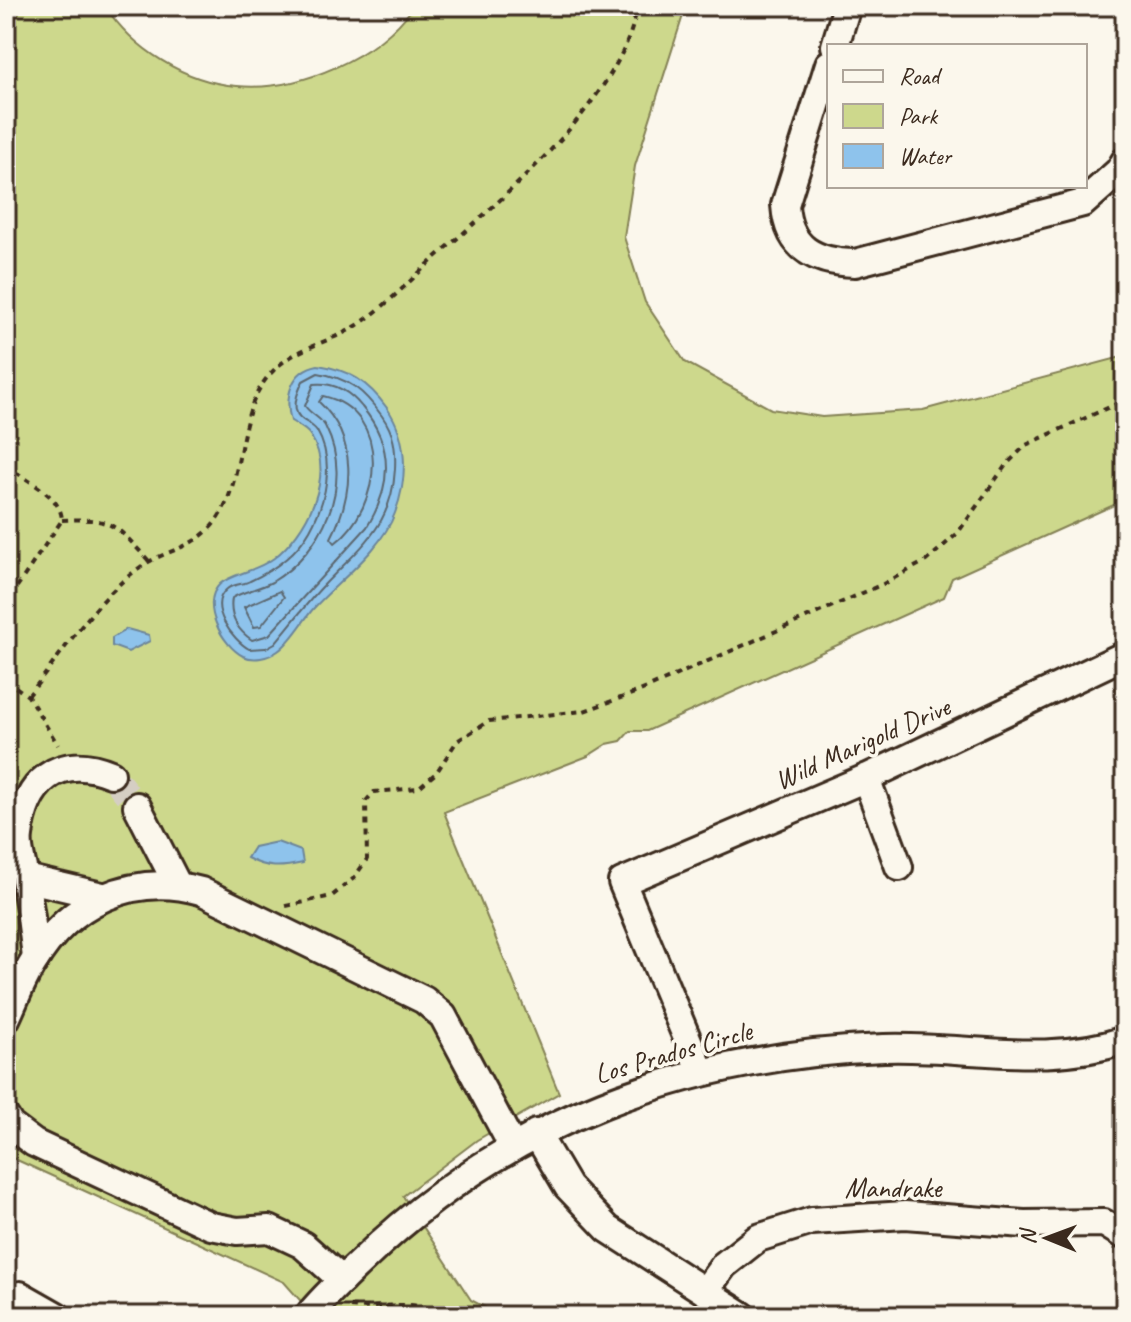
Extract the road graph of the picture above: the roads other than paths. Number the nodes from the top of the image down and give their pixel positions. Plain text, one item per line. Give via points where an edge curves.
1 (847, 6) edge
2 (836, 44) edge
3 (827, 70) edge
4 (1125, 161) edge
5 (1123, 662) edge
6 (111, 774) tunnel mouth
7 (866, 778) junction
8 (137, 806) tunnel mouth
9 (899, 867) dead end
10 (25, 878) junction
11 (177, 884) junction
12 (102, 896) junction
13 (36, 958) junction
14 (6, 1019) edge
15 (1125, 1040) edge
16 (701, 1072) junction
17 (6, 1118) edge
18 (536, 1133) junction
19 (513, 1147) junction
20 (1115, 1229) edge
21 (337, 1284) junction
22 (706, 1290) junction
23 (13, 1305) edge
24 (57, 1316) edge
25 (308, 1316) edge
26 (743, 1316) edge

1 - 2 street
3 - 4 street via 785,205 798,245 825,263 855,263 1083,203
5 - 7 street, Wild Marigold Drive
6 - 10 street via 93,766 68,765 35,788 18,839
7 - 9 street
7 - 16 street, Wild Marigold Drive via 622,882
8 - 11 street
10 - 12 street
10 - 13 street
11 - 12 street via 129,886
11 - 19 street via 424,1000 443,1016
12 - 13 street via 64,925
13 - 14 street
15 - 16 street, Los Prados Circle via 1057,1055 886,1048 777,1055
16 - 18 street, Los Prados Circle via 637,1090
17 - 21 street via 34,1143 211,1226 269,1229 303,1245
18 - 19 street, Los Prados Circle
18 - 22 street via 568,1187 608,1229
19 - 21 street, Los Prados Circle via 411,1215
20 - 22 street, Mandrake via 905,1215 812,1221 758,1238 724,1265
21 - 25 street, Los Prados Circle
22 - 26 street
23 - 24 street

